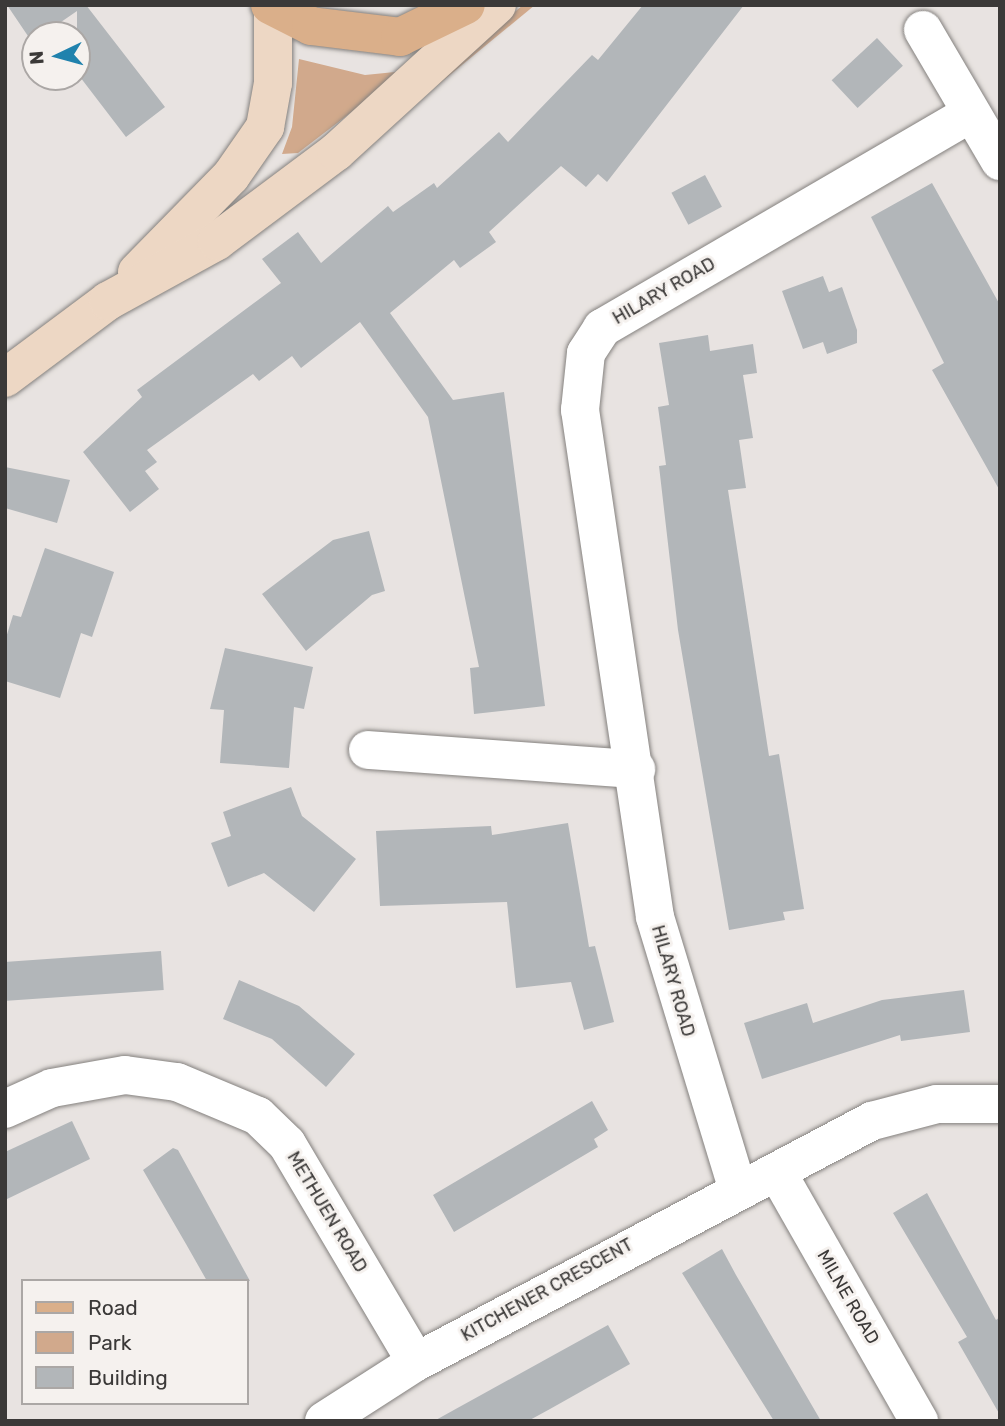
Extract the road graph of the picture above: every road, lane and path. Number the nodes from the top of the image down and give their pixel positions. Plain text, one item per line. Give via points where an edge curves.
1 (466, 5) edge
2 (497, 5) edge
3 (272, 7) edge
4 (923, 30) dead end
5 (971, 113) junction
6 (1000, 160) edge
7 (108, 300) junction
8 (5, 378) edge
9 (368, 750) dead end
10 (636, 769) junction
11 (1000, 1104) edge
12 (5, 1109) edge
13 (777, 1172) junction
14 (737, 1187) junction
15 (416, 1362) junction
16 (324, 1421) edge
17 (919, 1421) edge

1 - 3 main road via 400,37 311,26
2 - 7 main road via 336,152 217,241
3 - 7 main road via 274,83 265,127 231,176
4 - 5 street
5 - 6 street
5 - 10 street, HILARY ROAD via 602,327 586,353 580,410
7 - 8 main road
9 - 10 street
10 - 14 street, HILARY ROAD via 655,918
11 - 13 street, KITCHENER CRESCENT via 937,1104 872,1121
12 - 15 street, METHUEN ROAD via 52,1088 125,1076 177,1082 258,1116 287,1144
13 - 14 street, KITCHENER CRESCENT
13 - 17 street, MILNE ROAD
14 - 15 street, KITCHENER CRESCENT
15 - 16 street, KITCHENER CRESCENT

